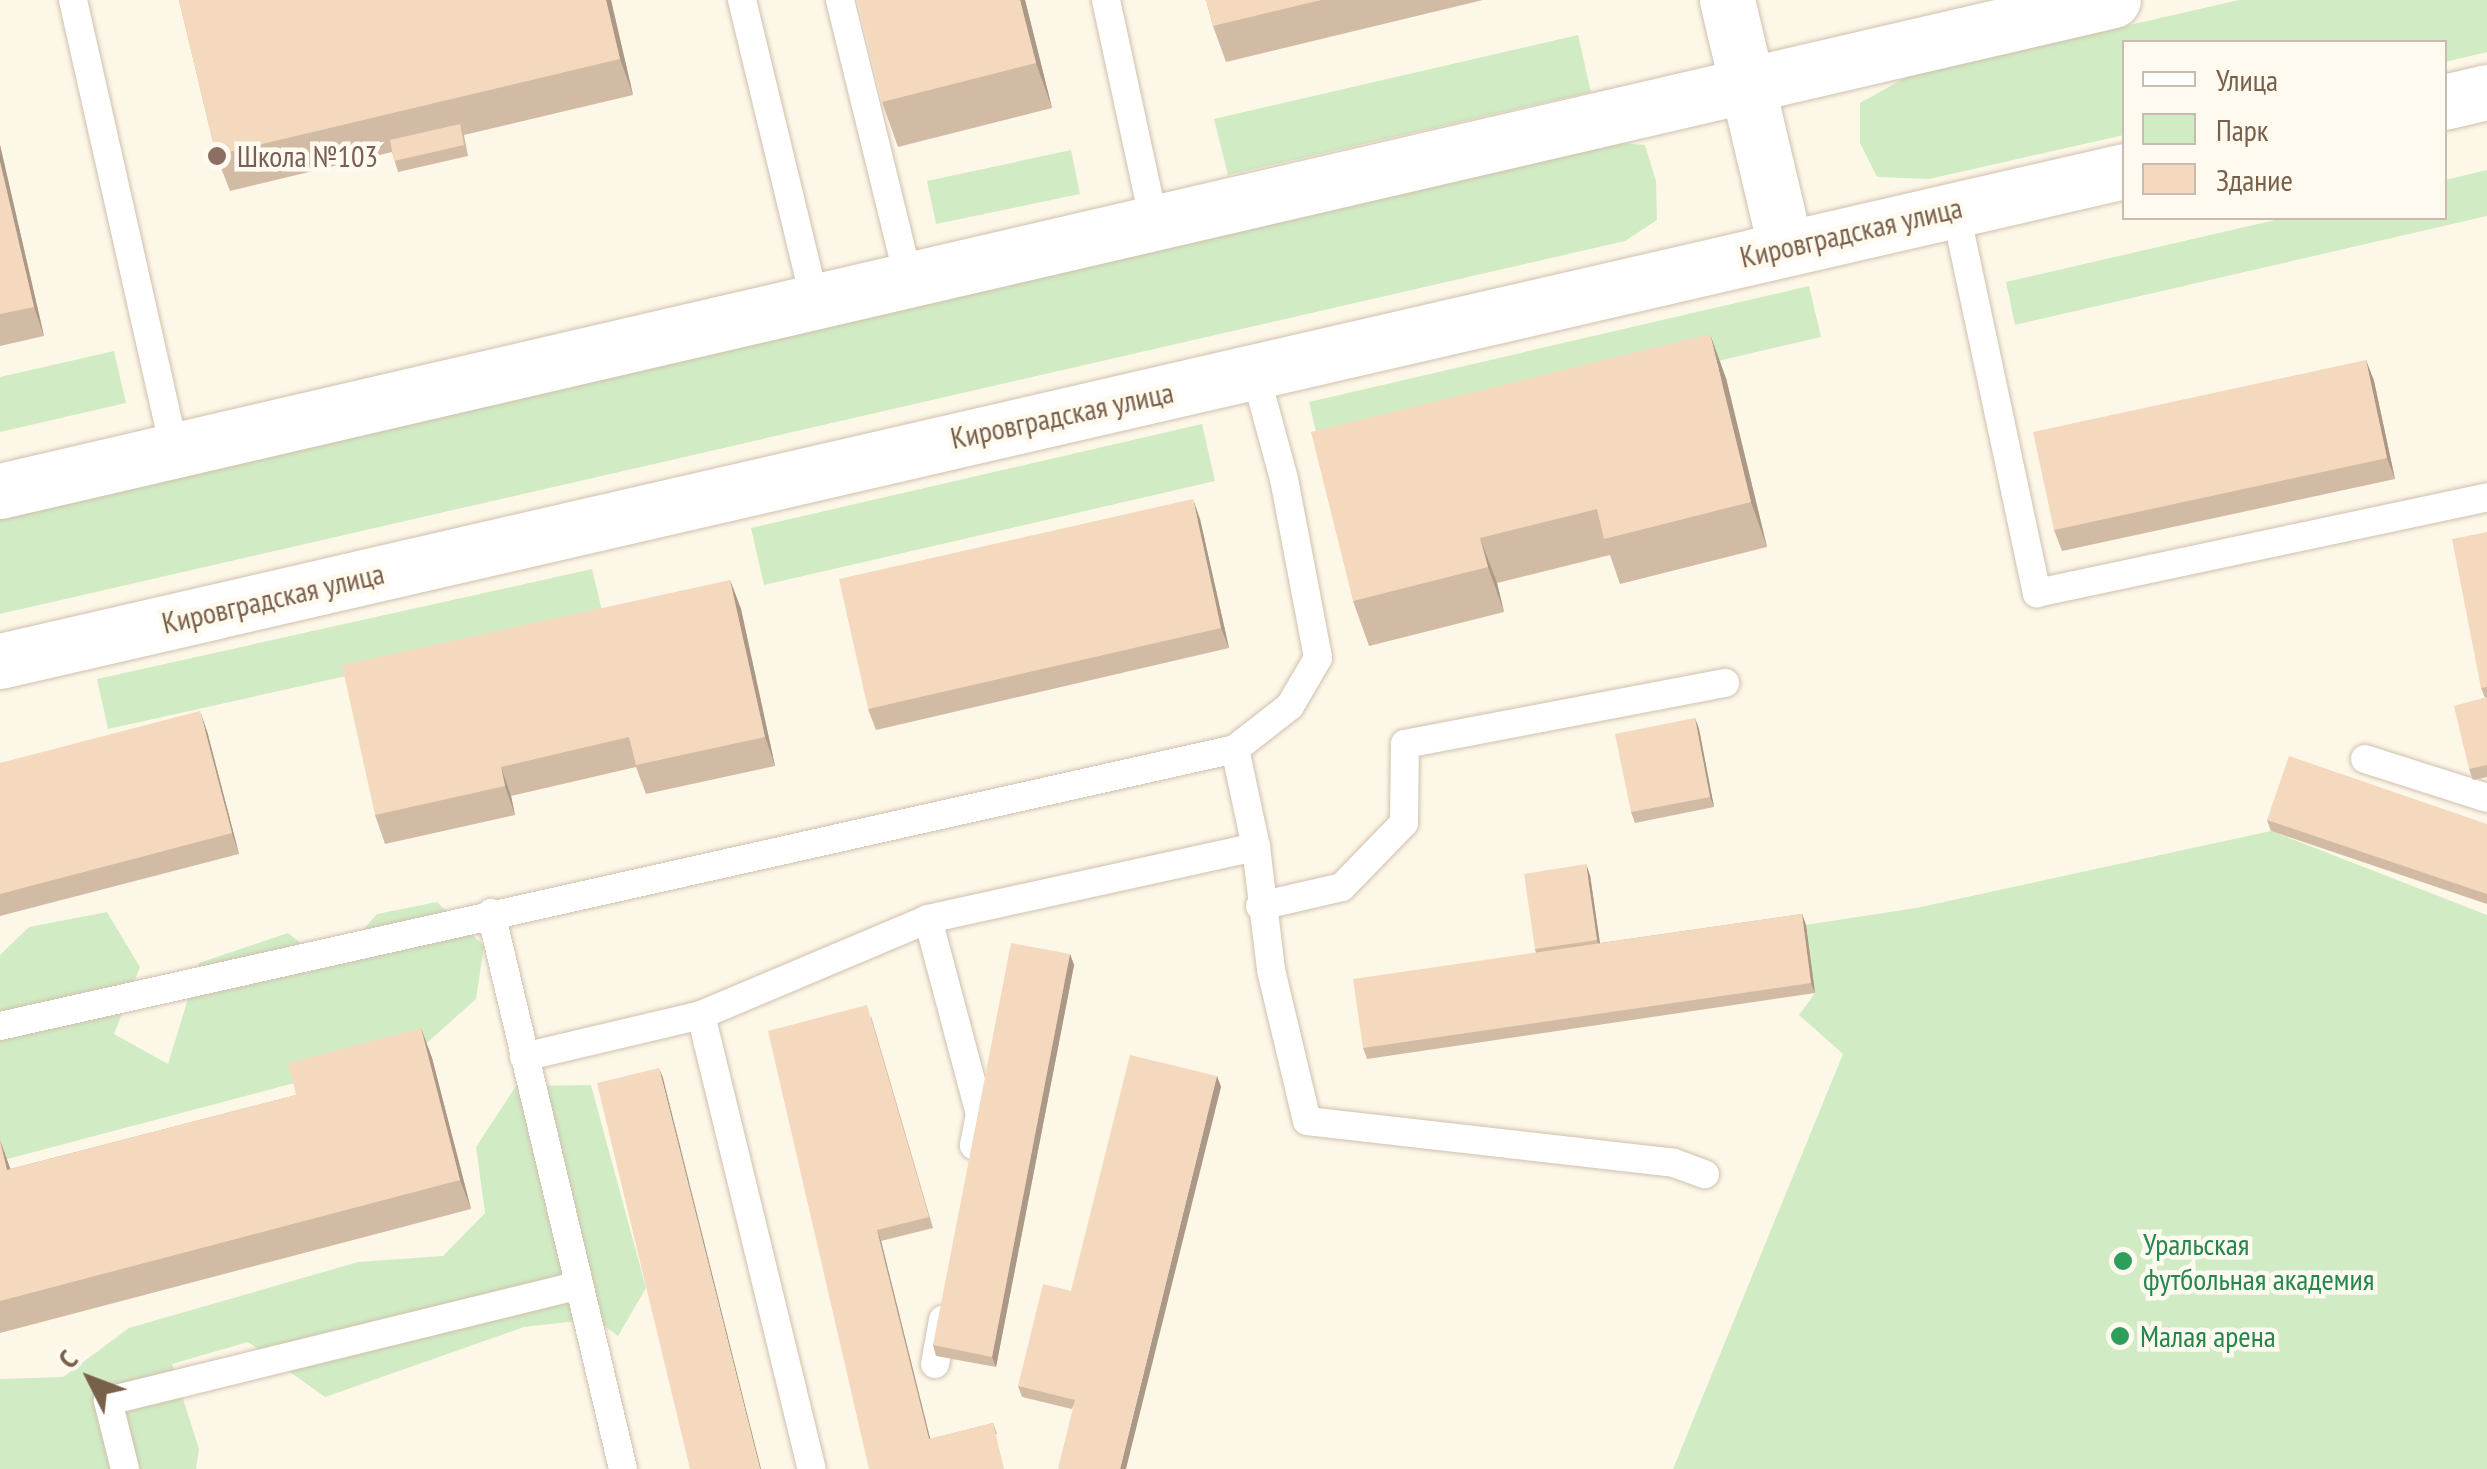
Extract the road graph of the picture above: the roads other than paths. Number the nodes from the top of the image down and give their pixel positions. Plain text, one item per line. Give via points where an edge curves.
1 (72, 0) edge
2 (742, 0) edge
3 (840, 0) edge
4 (1106, 0) edge
5 (1727, 0) edge
6 (2113, 0) edge
7 (1747, 85) junction
8 (2487, 92) edge
9 (2447, 101) edge
10 (2122, 171) edge
11 (1955, 208) junction
12 (1154, 222) junction
13 (1785, 246) junction
14 (909, 280) junction
15 (815, 300) junction
16 (1256, 376) junction
17 (174, 450) junction
18 (0, 490) edge
19 (2487, 498) edge
20 (0, 661) edge
21 (1726, 683) dead end
22 (1234, 749) junction
23 (2365, 759) dead end
24 (2487, 798) edge
25 (1256, 847) junction
26 (1260, 906) junction
27 (491, 913) junction
28 (928, 919) junction
29 (701, 1015) junction
30 (0, 1026) edge
31 (524, 1058) junction
32 (970, 1172) edge
33 (1705, 1174) dead end
34 (576, 1286) junction
35 (949, 1287) edge
36 (935, 1364) edge
37 (124, 1469) edge
38 (623, 1469) edge
39 (812, 1469) edge

1 - 17 lane
2 - 15 lane
3 - 14 lane
4 - 12 lane
5 - 7 main road
6 - 7 main road
7 - 12 main road
7 - 13 main road
8 - 9 main road
10 - 11 main road, Кировградская улица
11 - 13 main road, Кировградская улица
11 - 19 lane via 2037,593
12 - 14 main road
13 - 16 main road, Кировградская улица
14 - 15 main road
15 - 17 main road
16 - 20 main road, Кировградская улица via 794,473
16 - 22 lane via 1284,479 1318,658 1290,706
17 - 18 main road
21 - 26 lane via 1405,744 1404,823 1342,887
22 - 25 lane
22 - 27 lane
23 - 24 lane
25 - 26 lane
25 - 28 lane
26 - 33 lane via 1307,1121 1674,1162
27 - 30 lane
27 - 31 lane
28 - 29 lane
28 - 32 lane via 980,1114
29 - 31 lane
29 - 39 lane
31 - 34 lane
34 - 37 lane via 108,1401
34 - 38 lane
35 - 36 lane

